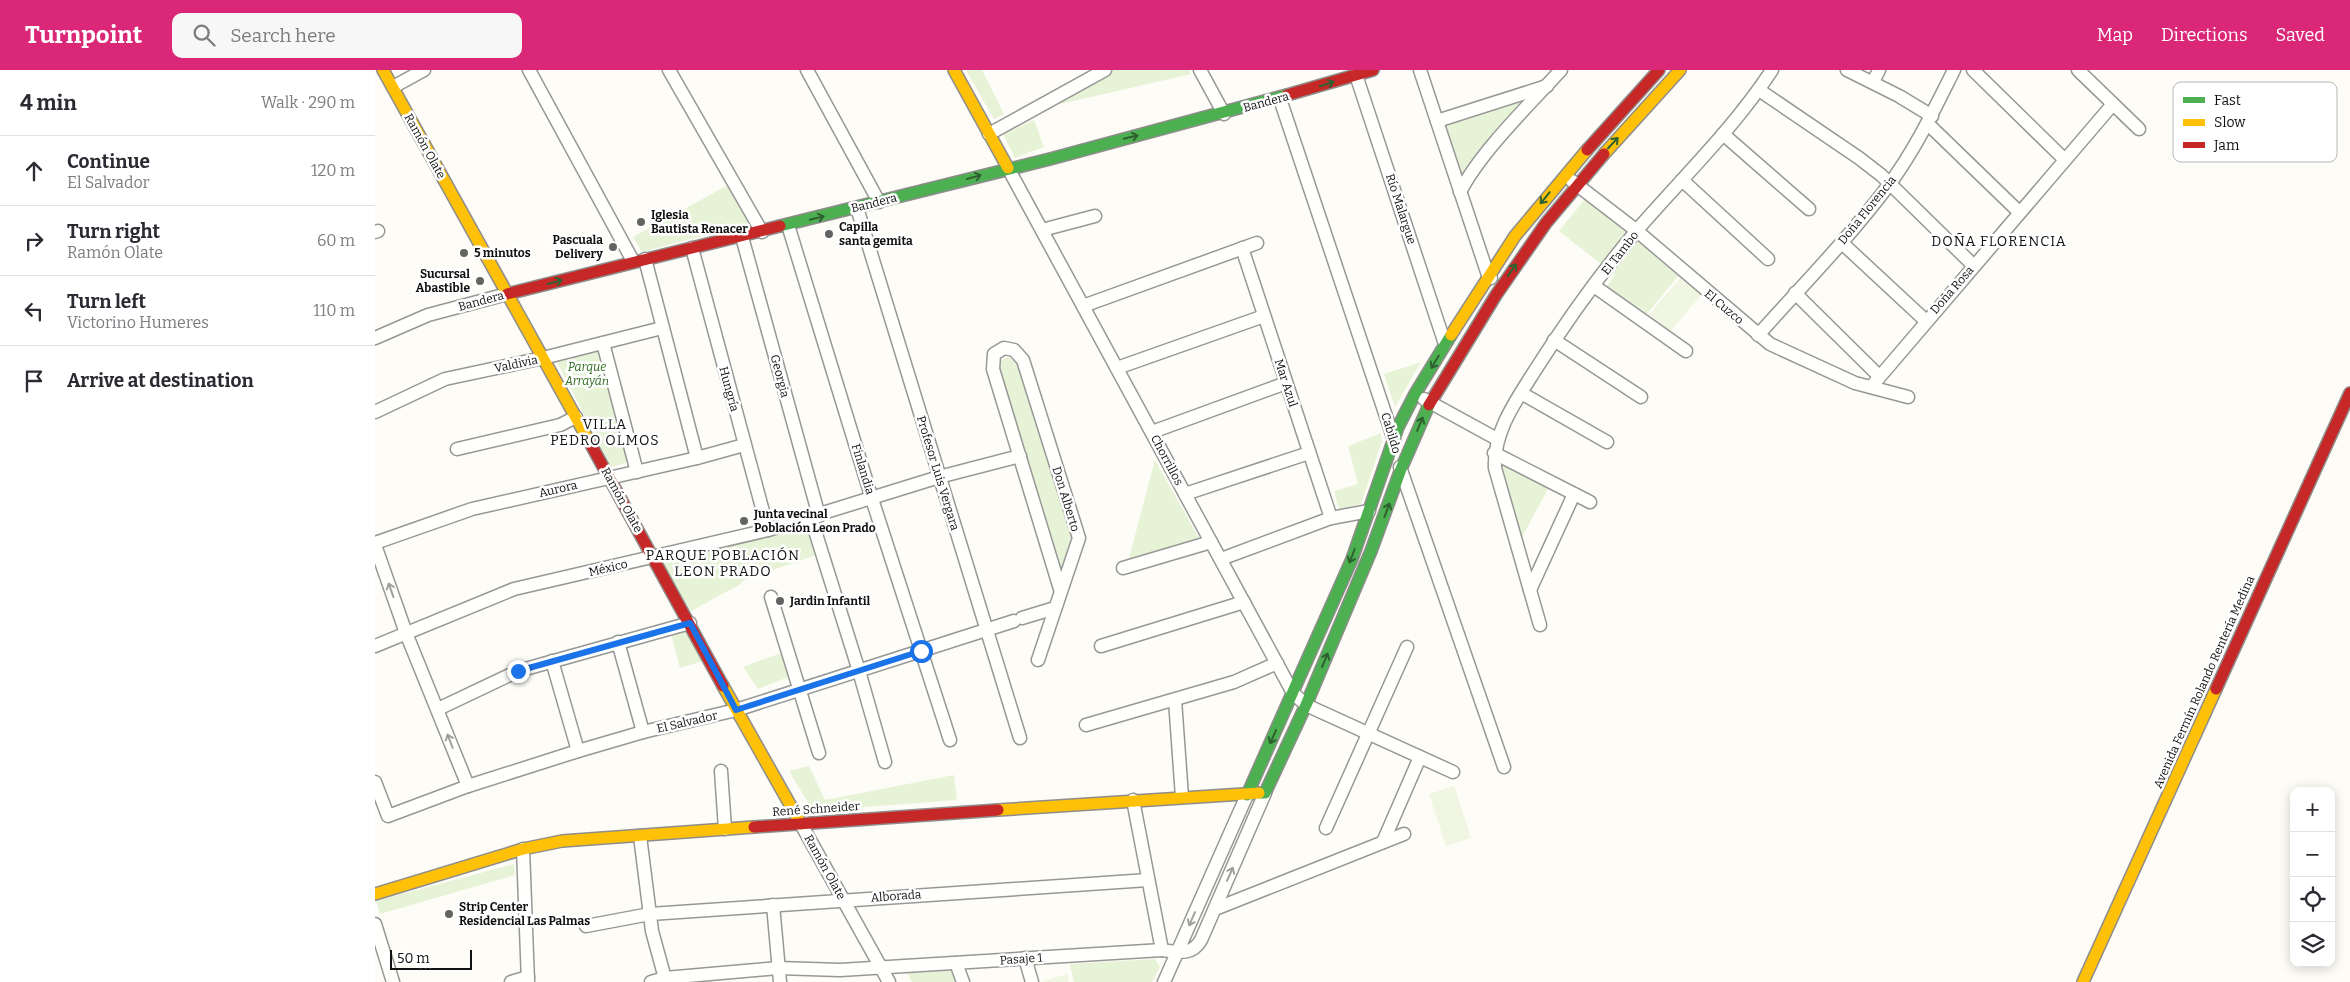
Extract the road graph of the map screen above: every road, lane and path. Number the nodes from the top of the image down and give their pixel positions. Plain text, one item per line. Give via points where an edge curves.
1 (383, 70) edge
2 (424, 70) edge
3 (529, 70) edge
4 (669, 70) edge
5 (807, 70) edge
6 (954, 70) edge
7 (1105, 70) edge
8 (1200, 70) edge
9 (1373, 70) edge
10 (1420, 70) edge
11 (1561, 70) edge
12 (1659, 70) edge
13 (1680, 70) edge
14 (1772, 70) edge
15 (1847, 70) edge
16 (1879, 70) edge
17 (1954, 70) edge
18 (1973, 70) edge
19 (2078, 70) edge
20 (1356, 75) junction
21 (1873, 82) junction
22 (1547, 86) junction
23 (393, 87) junction
24 (1759, 90) junction
25 (1280, 99) junction
26 (2113, 104) junction
27 (1224, 114) junction
28 (1930, 120) junction
29 (1437, 122) junction
30 (2139, 129) dead end
31 (989, 134) junction
32 (1723, 134) junction
33 (2065, 159) junction
34 (1008, 168) junction
35 (1564, 174) junction
36 (1682, 180) junction
37 (1577, 185) junction
38 (1889, 185) junction
39 (1460, 192) junction
40 (879, 202) junction
41 (857, 208) junction
42 (1809, 209) dead end
43 (2019, 212) junction
44 (1095, 216) dead end
45 (788, 225) junction
46 (1042, 230) junction
47 (1637, 231) junction
48 (762, 232) junction
49 (742, 236) junction
50 (1257, 242) dead end
51 (1842, 243) junction
52 (692, 248) junction
53 (1242, 248) junction
54 (1768, 259) dead end
55 (639, 260) junction
56 (1974, 266) junction
57 (1488, 275) junction
58 (1594, 286) junction
59 (1501, 287) junction
60 (507, 294) junction
61 (1795, 294) junction
62 (1083, 306) junction
63 (1264, 316) junction
64 (1926, 321) junction
65 (662, 328) junction
66 (1758, 335) junction
67 (375, 338) edge
68 (1554, 340) junction
69 (603, 343) junction
70 (1445, 344) junction
71 (1686, 352) dead end
72 (543, 358) junction
73 (1117, 368) junction
74 (1879, 376) junction
75 (1286, 384) junction
76 (1871, 387) junction
77 (1521, 393) junction
78 (2350, 393) edge
79 (1415, 394) junction
80 (1641, 397) dead end
81 (1908, 397) dead end
82 (1430, 402) junction
83 (375, 412) edge
84 (576, 417) junction
85 (1152, 432) junction
86 (1497, 439) junction
87 (1393, 440) junction
88 (1607, 442) dead end
89 (743, 445) junction
90 (457, 449) dead end
91 (1309, 453) junction
92 (1494, 453) junction
93 (1020, 456) junction
94 (697, 458) junction
95 (1401, 469) junction
96 (637, 472) junction
97 (609, 476) junction
98 (939, 477) junction
99 (1185, 494) junction
100 (1575, 494) junction
101 (872, 499) junction
102 (1591, 502) dead end
103 (1369, 510) junction
104 (815, 517) junction
105 (1331, 518) junction
106 (768, 530) junction
107 (1211, 542) junction
108 (375, 544) edge
109 (654, 558) junction
110 (1221, 559) junction
111 (1123, 568) dead end
112 (1061, 590) junction
113 (1530, 590) junction
114 (771, 596) dead end
115 (1244, 602) junction
116 (1055, 608) junction
117 (690, 623) junction
118 (1540, 625) dead end
119 (985, 630) junction
120 (406, 633) junction
121 (618, 642) junction
122 (375, 646) edge
123 (1101, 646) dead end
124 (1407, 647) dead end
125 (921, 651) junction
126 (1038, 660) dead end
127 (552, 662) junction
128 (1277, 663) junction
129 (859, 671) junction
130 (799, 690) junction
131 (1293, 693) junction
132 (1175, 700) junction
133 (1307, 705) junction
134 (438, 709) junction
135 (736, 710) junction
136 (1086, 725) dead end
137 (643, 732) junction
138 (1369, 734) junction
139 (1020, 738) dead end
140 (950, 740) dead end
141 (578, 751) junction
142 (819, 753) dead end
143 (1420, 757) junction
144 (885, 762) dead end
145 (1503, 767) dead end
146 (721, 771) dead end
147 (1453, 772) dead end
148 (375, 782) edge
149 (468, 786) junction
150 (1265, 793) junction
151 (1247, 795) junction
152 (1182, 797) junction
153 (1133, 800) junction
154 (801, 824) junction
155 (1327, 828) dead end
156 (725, 830) junction
157 (1404, 834) dead end
158 (640, 836) junction
159 (1383, 842) junction
160 (523, 849) junction
161 (1148, 880) junction
162 (375, 894) edge
163 (843, 900) junction
164 (773, 905) junction
165 (1215, 909) junction
166 (650, 914) junction
167 (375, 924) edge
168 (586, 926) dead end
169 (1162, 950) junction
170 (1177, 952) junction
171 (1025, 958) junction
172 (956, 963) junction
173 (778, 968) junction
174 (881, 968) junction
175 (528, 979) edge
176 (666, 980) edge
177 (393, 982) edge
178 (511, 982) edge
179 (651, 982) edge
180 (779, 982) edge
181 (889, 982) edge
182 (963, 982) edge
183 (1032, 982) edge
184 (1164, 982) edge
185 (2083, 982) edge

1 - 23 street, Ramón Olate
2 - 23 street
3 - 55 street
4 - 48 street
5 - 40 street
6 - 31 street, Chorrillos
7 - 31 street
8 - 27 street
9 - 20 street, Bandera
10 - 29 street
11 - 22 street
12 - 35 street
37 -> 13 street
14 - 24 street, El Tambo
15 - 21 street
16 - 21 street
17 - 28 street, Doña Florencia
18 - 33 street
19 - 26 street
25 -> 20 street, Bandera
20 - 70 street, Río Malargue
21 - 28 street
22 - 29 street
22 - 39 street via 1488,152
23 - 60 street, Ramón Olate
24 - 32 street, El Tambo
24 - 38 street via 1859,158
25 - 27 street, Bandera
25 - 87 street, Cabildo
26 - 30 street
26 - 33 street, Doña Rosa
34 -> 27 street, Bandera
28 - 38 street, Doña Florencia
28 - 43 street
29 - 39 street
31 - 34 street, Chorrillos
32 - 36 street, El Tambo
32 - 42 street
33 - 43 street, Doña Rosa
40 -> 34 street, Bandera
34 - 46 street, Chorrillos
35 - 37 street, El Cuzco
35 -> 57 street
36 - 47 street, El Tambo
36 - 54 street
37 - 47 street, El Cuzco
59 -> 37 street
38 - 51 street, Doña Florencia
38 - 56 street
39 - 57 street
40 - 41 street, Bandera
45 -> 41 street, Bandera
41 - 98 street, Profesor Luis Vergara
43 - 56 street, Doña Rosa
44 - 46 street
45 - 48 street, Bandera
45 - 101 street, Finlandia
46 - 62 street, Chorrillos
47 - 58 street, El Tambo
47 - 66 street, El Cuzco
48 - 49 street, Bandera
49 - 52 street, Bandera
49 - 104 street, Georgia
50 - 53 street
51 - 61 street, Doña Florencia
51 - 64 street
52 - 55 street, Bandera
52 - 89 street, Hungría
53 - 62 street
53 - 63 street, Mar Azul
60 -> 55 street, Bandera
55 - 65 street
56 - 64 street, Doña Rosa
57 - 59 street
57 - 70 street
58 - 68 street, El Tambo
58 - 71 street
59 - 82 street
60 - 67 street, Bandera via 428,315
60 - 72 street, Ramón Olate
61 - 66 street, Doña Florencia
61 - 74 street
62 - 73 street, Chorrillos
63 - 73 street
63 - 75 street, Mar Azul
64 - 74 street, Doña Rosa
65 - 69 street, Valdivia
65 - 94 street
66 - 76 street, El Cuzco via 1784,351
68 - 77 street, El Tambo
68 - 80 street
69 - 72 street, Valdivia
69 - 96 street
70 -> 79 street
72 - 83 street, Valdivia via 445,379
72 - 84 street, Ramón Olate
73 - 85 street, Chorrillos
74 - 76 street, Doña Rosa
75 - 85 street
75 - 91 street, Mar Azul
76 - 81 street, El Cuzco
77 - 86 street, El Tambo
77 - 88 street
78 - 185 street, Avenida Fermín Rolando Rentería Medina
79 - 82 street
79 - 87 street
82 - 86 street
95 -> 82 street
84 - 90 street via 560,424
84 - 97 street, Ramón Olate
85 - 99 street, Chorrillos
86 - 92 street, El Tambo
87 - 95 street, Cabildo
87 - 103 street
89 - 94 street, Aurora
89 - 106 street, Hungría
91 - 99 street
91 - 105 street, Mar Azul
92 - 100 street
92 - 113 street via 1495,468
93 - 98 street, México
93 - 112 street
93 - 112 street, Don Alberto via 993,369 994,354 1004,348 1014,350 1023,360 1079,538
94 - 96 street, Aurora
133 -> 95 street
95 - 145 street, Cabildo
96 - 97 street, Aurora
97 - 108 street, Aurora via 471,509
97 - 109 street, Ramón Olate
98 - 101 street, México
98 - 119 street, Profesor Luis Vergara
99 - 107 street, Chorrillos
100 - 102 street
100 - 113 street
101 - 104 street, México
101 - 125 street, Finlandia
103 - 105 street
103 -> 131 street via 1352,559
104 - 106 street, México
104 - 129 street, Georgia
105 - 110 street
106 - 109 street, México
107 - 110 street, Chorrillos
107 - 111 street
120 -> 108 street
109 - 117 street, Ramón Olate
109 - 120 street, México via 514,589
110 - 115 street, Chorrillos
112 - 116 street, Don Alberto
113 - 118 street
114 - 130 street
115 - 123 street
115 - 128 street, Chorrillos
116 - 119 street, El Salvador
116 - 126 street, Don Alberto
117 - 121 street
117 - 135 street, Ramón Olate
119 - 125 street, El Salvador
119 - 139 street, Profesor Luis Vergara
120 - 122 street, México
120 - 134 street
121 - 127 street
121 - 137 street
124 - 138 street
125 - 129 street, El Salvador
125 - 140 street, Finlandia
127 - 134 street via 518,671
127 - 141 street
128 - 131 street, Chorrillos
128 - 132 street via 1234,682
129 - 130 street, El Salvador
129 - 144 street, Georgia
130 - 135 street, El Salvador
130 - 142 street
131 - 133 street, Chorrillos
131 -> 151 street
132 - 136 street
132 - 152 street
133 - 138 street, Chorrillos
133 - 150 street
149 -> 134 street
135 - 137 street, El Salvador
135 - 154 street, Ramón Olate
137 - 141 street, El Salvador
138 - 143 street, Chorrillos
138 - 155 street
141 - 149 street, El Salvador
143 - 147 street, Chorrillos
143 - 159 street
146 - 156 street
148 - 149 street, El Salvador via 389,816
150 - 151 street, René Schneider
165 -> 150 street
151 - 152 street, René Schneider
151 -> 170 street
152 - 153 street, René Schneider
153 - 154 street, René Schneider
153 - 161 street
154 - 156 street, René Schneider
154 - 163 street, Ramón Olate
156 - 158 street, René Schneider
157 - 159 street
158 - 160 street, René Schneider via 562,841
158 - 166 street
159 - 165 street
160 - 162 street, René Schneider
160 - 175 street
161 - 163 street, Alborada
161 - 169 street
163 - 164 street, Alborada
163 - 174 street, Ramón Olate
164 - 166 street, Alborada
164 - 173 street
165 - 170 street via 1199,944 1191,950
166 - 168 street, Alborada
166 - 176 street
167 - 177 street
169 - 170 street, Pasaje 1
169 - 171 street, Pasaje 1
170 - 184 street
171 - 172 street, Pasaje 1
171 - 183 street
172 - 174 street, Pasaje 1
172 - 182 street
173 - 174 street, Pasaje 1
173 - 176 street, Pasaje 1
173 - 180 street
174 - 181 street, Ramón Olate
175 - 178 street
176 - 179 street, Pasaje 1

